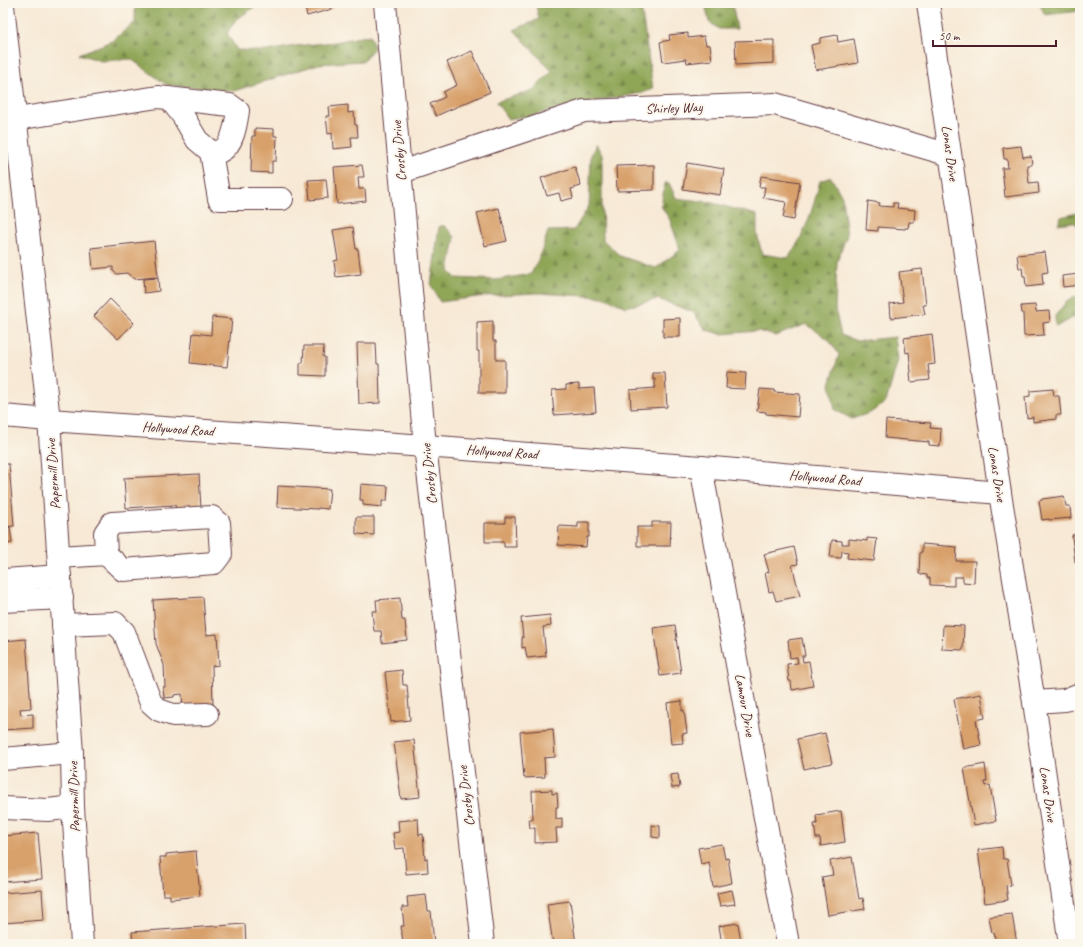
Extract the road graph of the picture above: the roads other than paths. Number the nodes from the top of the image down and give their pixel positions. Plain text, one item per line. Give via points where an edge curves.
1 (385, 3) edge
2 (928, 3) edge
3 (3, 6) edge
4 (7, 81) edge
5 (169, 98) junction
6 (16, 119) junction
7 (211, 152) junction
8 (950, 155) junction
9 (401, 172) junction
10 (282, 199) dead end
11 (3, 416) edge
12 (49, 420) junction
13 (425, 446) junction
14 (701, 467) junction
15 (1000, 493) junction
16 (106, 554) junction
17 (59, 567) junction
18 (3, 579) edge
19 (62, 598) junction
20 (3, 601) edge
21 (63, 626) junction
22 (1080, 694) edge
23 (1034, 702) junction
24 (207, 714) dead end
25 (72, 753) junction
26 (3, 759) edge
27 (73, 807) junction
28 (3, 808) edge
29 (82, 944) edge
30 (483, 944) edge
31 (788, 944) edge
32 (1070, 944) edge

1 - 9 street, Crosby Drive
2 - 8 street, Lonas Drive
3 - 4 street, Papermill Drive
4 - 6 street, Papermill Drive
5 - 6 street via 158,97
5 - 7 street via 197,140
5 - 7 street via 230,105 238,111 230,144 220,151
6 - 12 street, Papermill Drive
7 - 10 street via 219,199
8 - 9 street, Shirley Way via 775,104 584,111
8 - 15 street, Lonas Drive
9 - 13 street, Crosby Drive
11 - 12 street, Hollywood Road
12 - 13 street, Hollywood Road
12 - 17 street, Papermill Drive
13 - 14 street, Hollywood Road
13 - 30 street, Crosby Drive
14 - 15 street, Hollywood Road
14 - 31 street, Lamour Drive
15 - 23 street, Lonas Drive
16 - 16 street via 123,570 214,563 221,554 219,522 212,517 112,523 105,533
16 - 17 street
17 - 18 street
17 - 19 street, Papermill Drive
19 - 20 street
19 - 21 street, Papermill Drive
21 - 24 street via 114,623 124,632 151,703 159,710 173,715
21 - 25 street, Papermill Drive
22 - 23 street via 1065,700
23 - 32 street, Lonas Drive
25 - 26 street
25 - 27 street, Papermill Drive
27 - 28 street via 48,810
27 - 29 street, Papermill Drive

